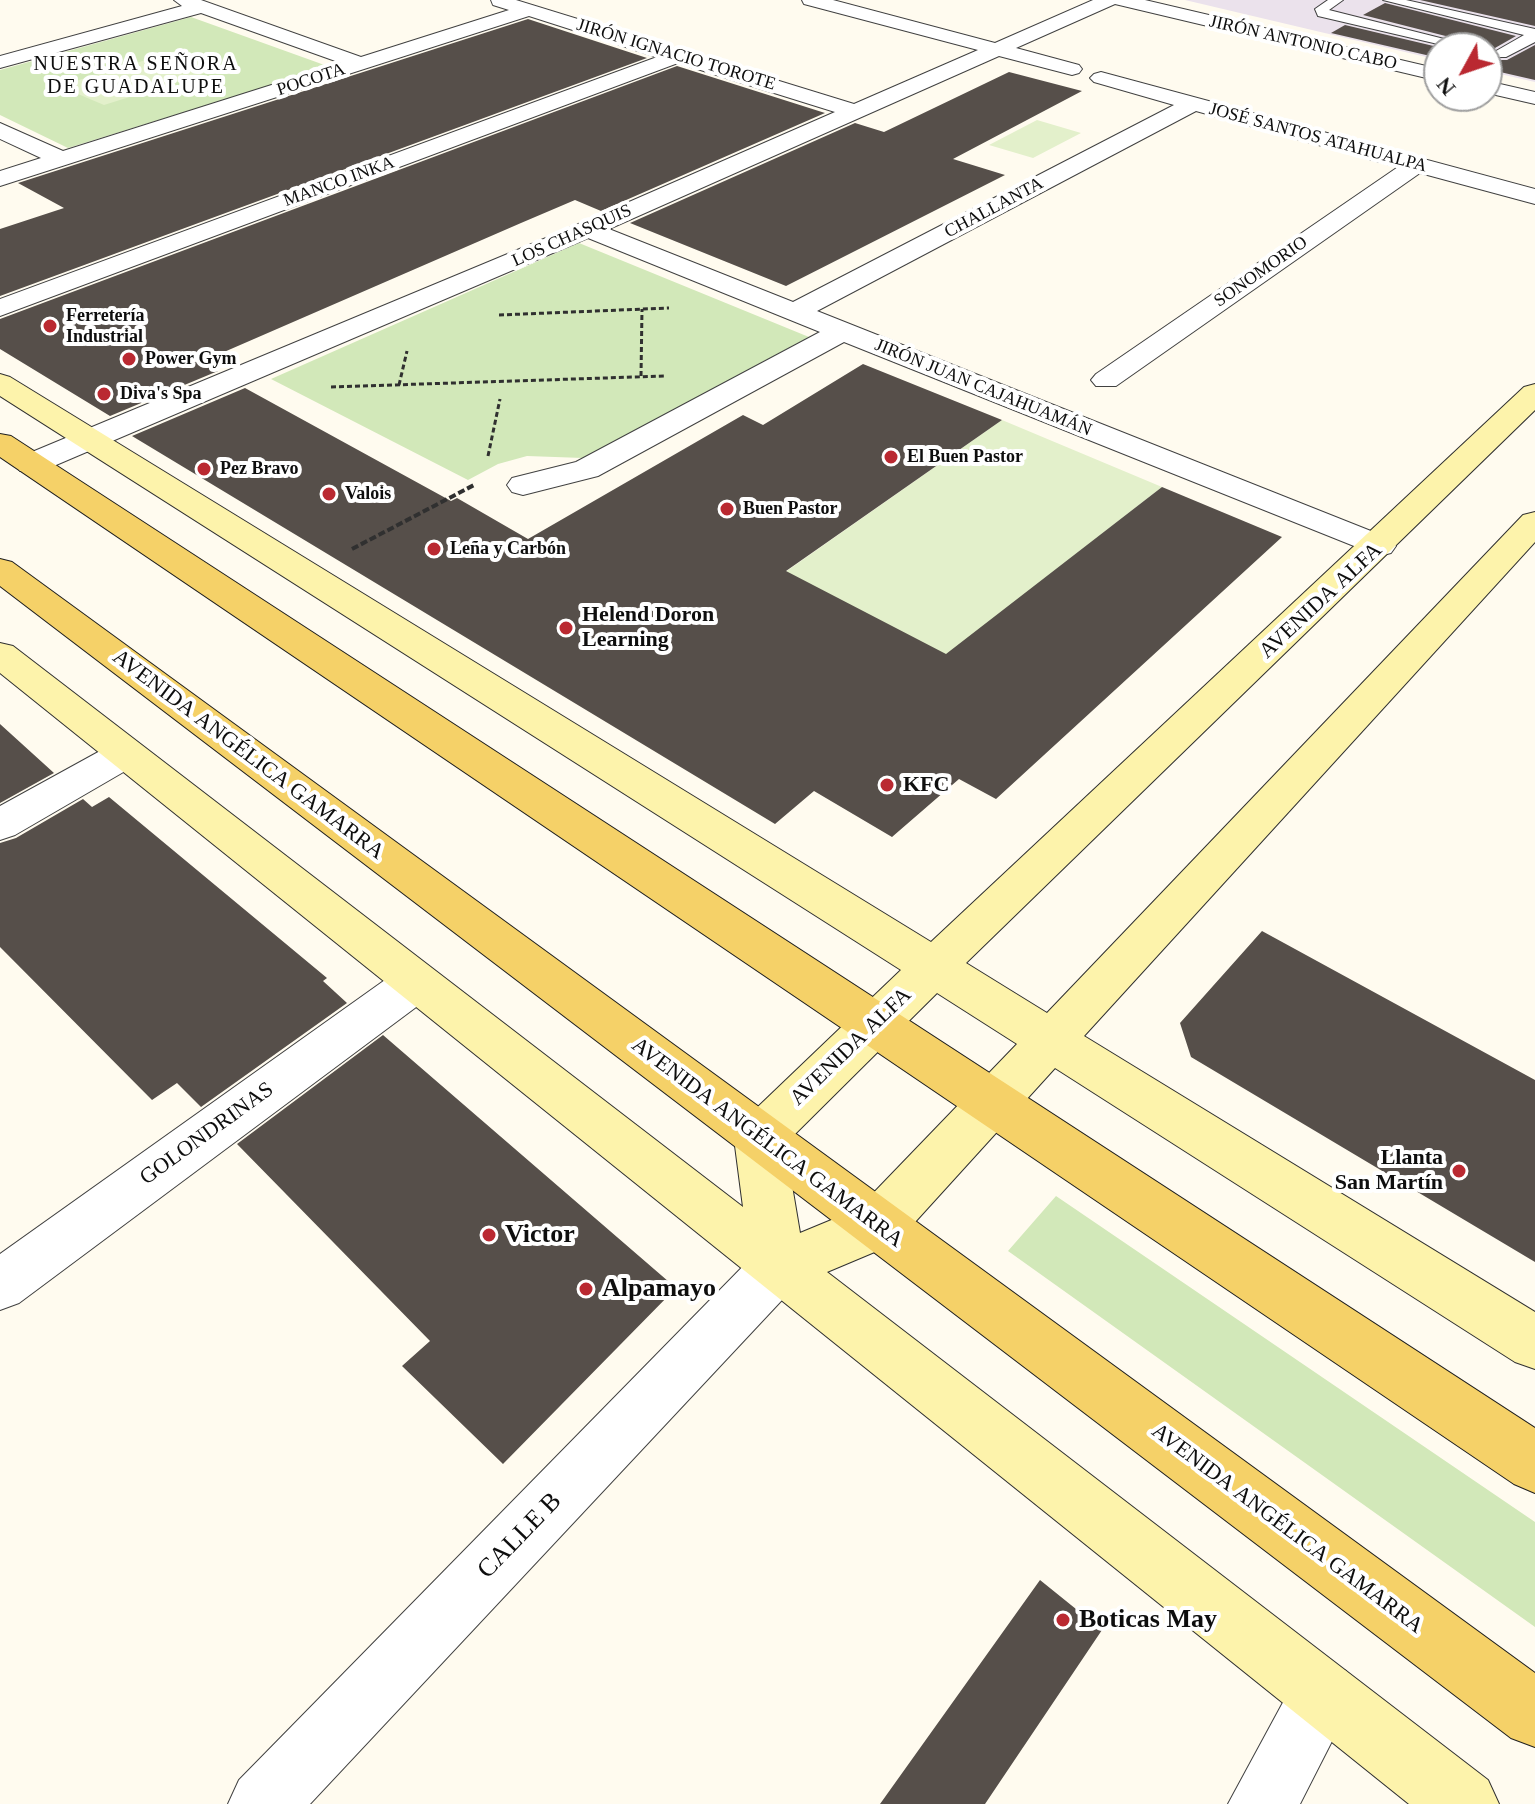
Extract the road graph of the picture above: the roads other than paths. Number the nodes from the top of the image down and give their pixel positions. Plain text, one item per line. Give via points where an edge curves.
1 (498, 0) edge
2 (811, 0) edge
3 (1109, 0) edge
4 (1121, 0) edge
5 (1337, 0) edge
6 (1389, 0) edge
7 (192, 3) edge
8 (529, 10) junction
9 (1423, 36) edge
10 (1503, 49) edge
11 (996, 50) junction
12 (1503, 55) edge
13 (678, 56) junction
14 (1524, 59) dead end
15 (0, 62) edge
16 (362, 64) junction
17 (1072, 69) dead end
18 (1423, 71) edge
19 (1101, 78) dead end
20 (1503, 91) edge
21 (1535, 98) edge
22 (1194, 103) junction
23 (853, 111) junction
24 (0, 130) edge
25 (61, 159) junction
26 (1416, 165) junction
27 (0, 179) edge
28 (1535, 197) edge
29 (587, 229) junction
30 (0, 308) edge
31 (793, 313) junction
32 (842, 332) junction
33 (1106, 380) dead end
34 (0, 383) edge
35 (1535, 393) edge
36 (92, 439) junction
37 (10, 463) edge
38 (523, 485) dead end
39 (1535, 522) edge
40 (1379, 546) junction
41 (0, 569) edge
42 (0, 654) edge
43 (125, 754) junction
44 (0, 825) edge
45 (934, 966) junction
46 (415, 983) junction
47 (874, 1024) junction
48 (1052, 1040) junction
49 (992, 1103) junction
50 (759, 1138) junction
51 (877, 1226) junction
52 (778, 1267) junction
53 (0, 1285) edge
54 (1535, 1343) edge
55 (1535, 1463) edge
56 (1323, 1694) junction
57 (1535, 1714) edge
58 (263, 1804) edge
59 (1263, 1804) edge
60 (1464, 1804) edge

1 - 8 street, JIRÓN IGNACIO TOROTE
2 - 11 street
3 - 11 street, LOS CHASQUIS
4 - 18 street, JIRÓN ANTONIO CABO
5 - 9 lane via 1323,13
6 - 10 lane via 1530,32 1532,38
7 - 15 street
7 - 16 street
8 - 13 street, JIRÓN IGNACIO TOROTE
8 - 16 street, POCOTA
11 - 17 street
11 - 23 street, LOS CHASQUIS
12 - 14 lane
13 - 23 street, JIRÓN IGNACIO TOROTE
13 - 30 street, MANCO INKA
16 - 25 street, POCOTA
19 - 22 street, JOSÉ SANTOS ATAHUALPA
20 - 21 street
22 - 26 street, JOSÉ SANTOS ATAHUALPA
22 - 31 street, CHALLANTA
23 - 29 street, LOS CHASQUIS
24 - 25 street
25 - 27 street, POCOTA
26 - 28 street, JOSÉ SANTOS ATAHUALPA
26 - 33 street, SONOMORIO
29 - 31 street, JIRÓN JUAN CAJAHUAMÁN
29 - 36 street, LOS CHASQUIS
31 - 32 street, JIRÓN JUAN CAJAHUAMÁN
32 - 38 street via 587,469
32 - 40 street, JIRÓN JUAN CAJAHUAMÁN
34 - 36 main road
35 - 40 main road, AVENIDA ALFA
36 - 37 street, LOS CHASQUIS
36 - 45 main road
37 - 47 main road
39 - 48 main road
40 - 45 main road, AVENIDA ALFA
41 - 50 main road, AVENIDA ANGÉLICA GAMARRA
42 - 43 main road
43 - 44 street
43 - 46 main road
45 - 47 main road, AVENIDA ALFA
45 - 48 main road
46 - 52 main road
46 - 53 street, GOLONDRINAS
47 - 49 main road
47 - 50 main road, AVENIDA ALFA
48 - 49 main road
48 - 54 main road
49 - 51 main road
49 - 55 main road
50 - 51 main road, AVENIDA ANGÉLICA GAMARRA
50 - 52 main road
51 - 52 main road
51 - 57 main road, AVENIDA ANGÉLICA GAMARRA
52 - 56 main road
52 - 58 street, CALLE B
56 - 59 street
56 - 60 main road

